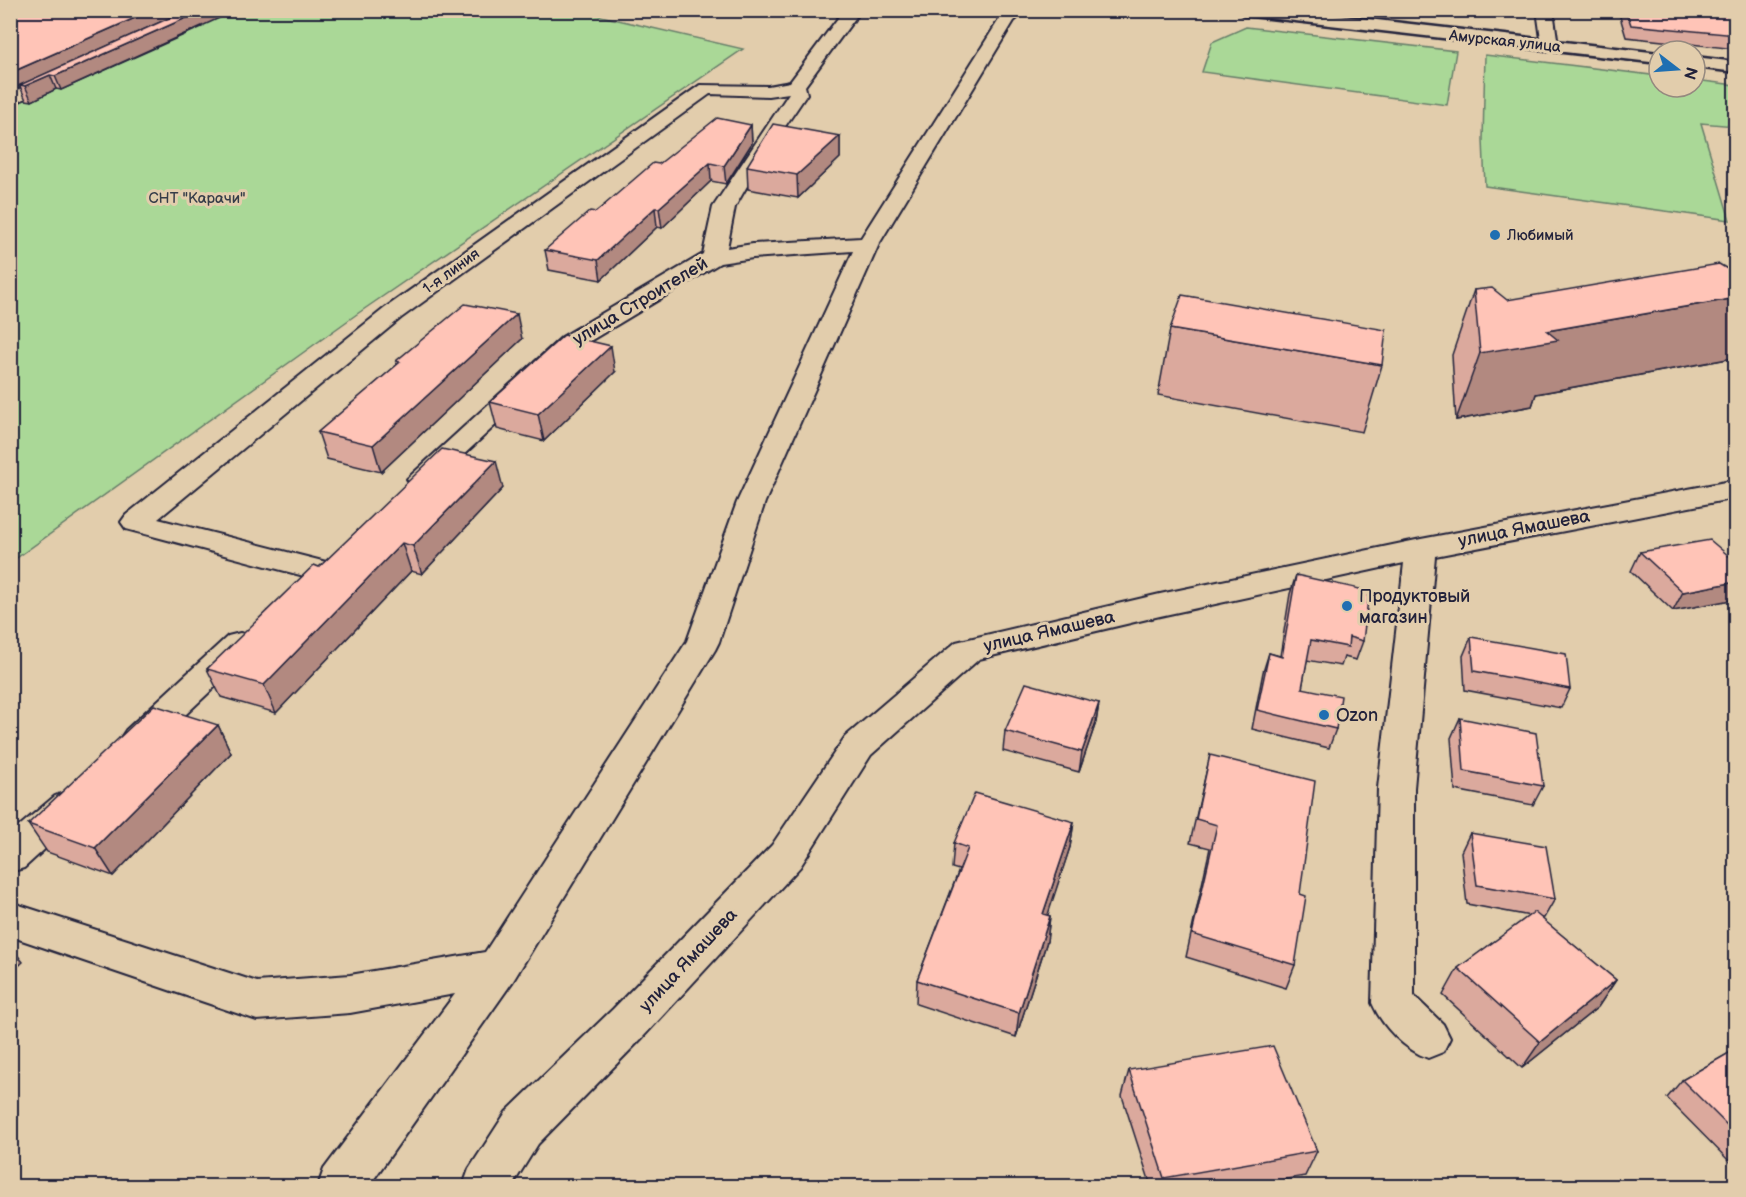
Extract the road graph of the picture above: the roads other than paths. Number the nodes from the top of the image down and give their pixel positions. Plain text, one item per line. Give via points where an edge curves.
1 (853, 10) edge
2 (1019, 10) edge
3 (1243, 10) edge
4 (1544, 11) edge
5 (1550, 46) junction
6 (1647, 57) edge
7 (1707, 63) edge
8 (1736, 67) edge
9 (78, 69) edge
10 (796, 86) junction
11 (10, 100) edge
12 (868, 244) junction
13 (714, 256) junction
14 (1736, 489) edge
15 (399, 500) edge
16 (1421, 549) junction
17 (297, 594) edge
18 (263, 624) edge
19 (120, 756) edge
20 (87, 788) edge
21 (10, 857) edge
22 (10, 920) edge
23 (498, 968) junction
24 (1428, 1038) dead end
25 (341, 1186) edge
26 (486, 1186) edge

1 - 10 street, улица Строителей
2 - 12 street via 1008,18
3 - 5 street, Амурская улица
4 - 5 street
5 - 6 street, Амурская улица
7 - 8 street
9 - 11 street
10 - 13 street, улица Строителей via 798,94 724,207
10 - 17 street, 1-я линия via 768,91 706,89 393,313 136,522 331,563
12 - 13 street, улица Строителей
12 - 23 street via 751,502 702,642
13 - 15 street, улица Строителей via 571,342
14 - 16 street, улица Ямашева
16 - 24 street via 1396,788 1393,1003
16 - 26 street, улица Ямашева via 968,650 858,746 786,856 522,1128
18 - 19 street
20 - 21 street
22 - 23 street via 257,1001 350,994
23 - 25 street

